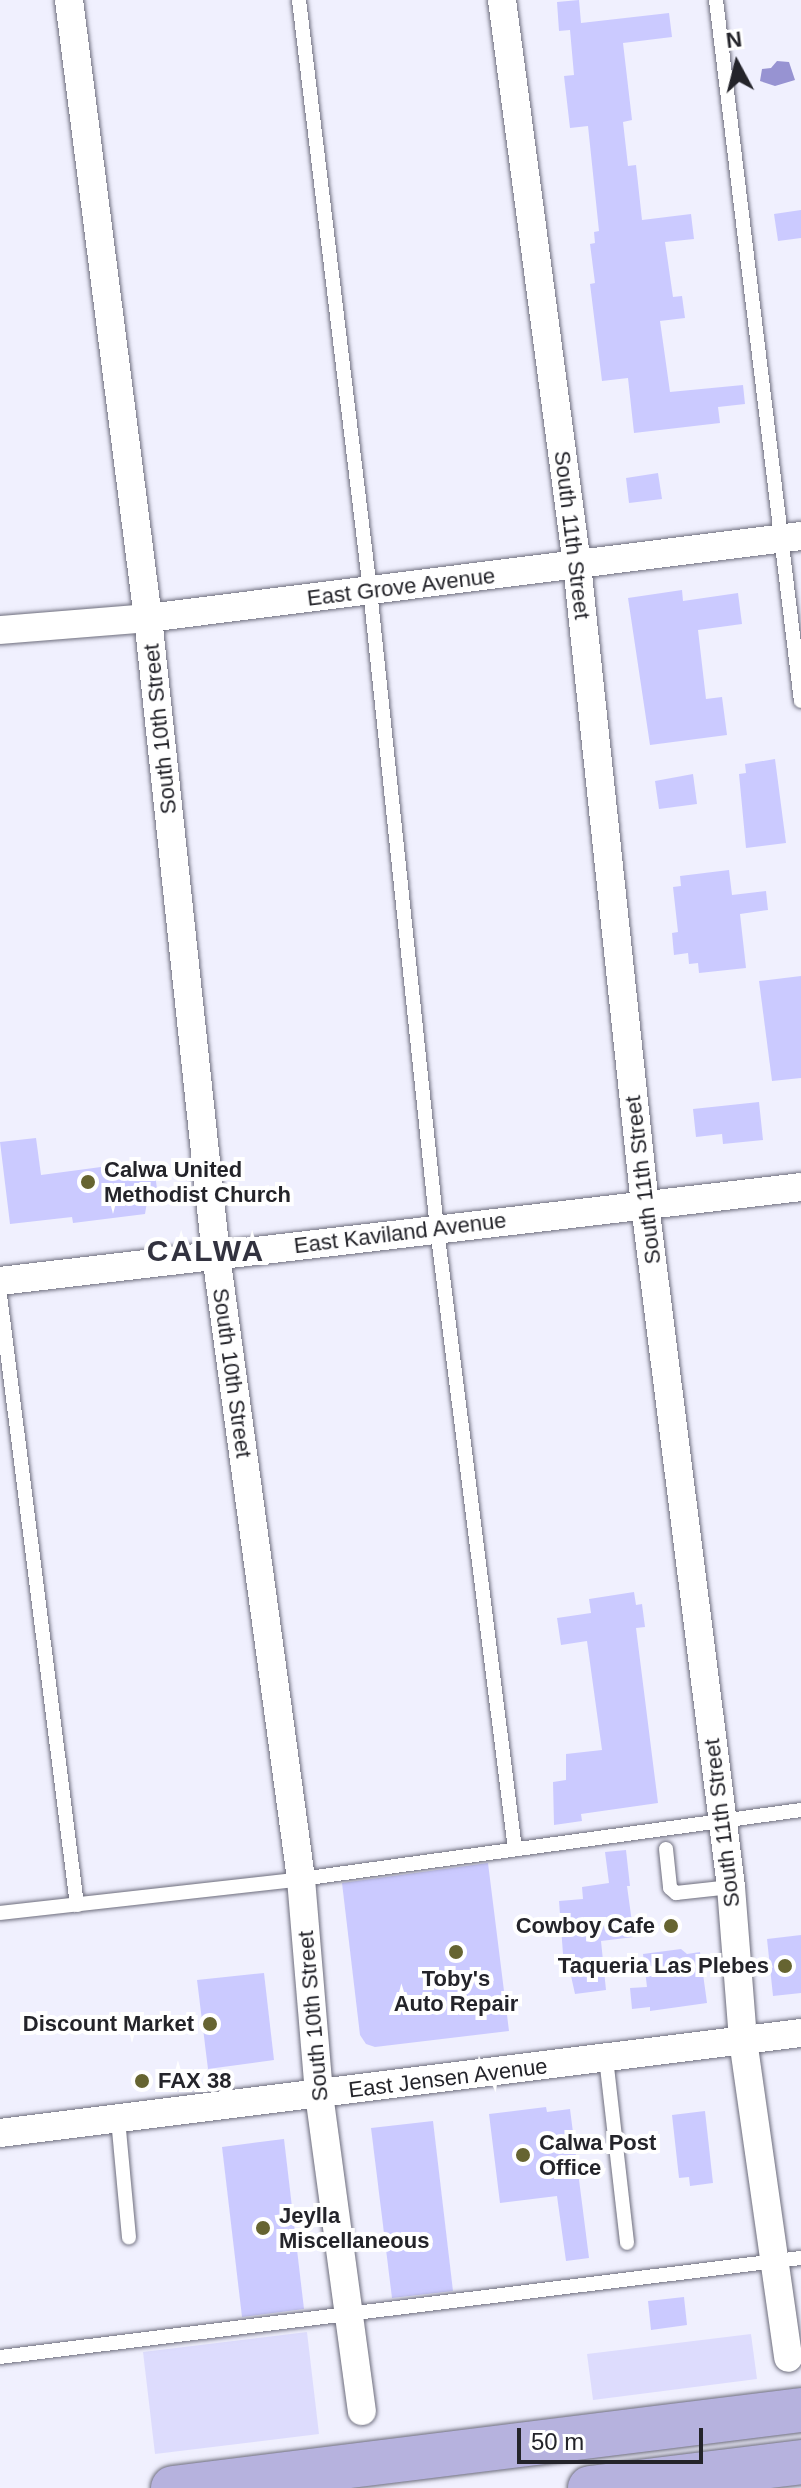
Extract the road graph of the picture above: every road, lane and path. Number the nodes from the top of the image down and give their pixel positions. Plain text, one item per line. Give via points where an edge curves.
1 (69, 0) edge
2 (299, 0) edge
3 (502, 0) edge
4 (716, 0) edge
5 (791, 538) edge
6 (577, 565) junction
7 (370, 590) junction
8 (148, 618) junction
9 (0, 630) edge
10 (801, 701) edge
11 (801, 1187) edge
12 (645, 1205) junction
13 (437, 1229) junction
14 (216, 1255) junction
15 (0, 1281) edge
16 (0, 1295) edge
17 (801, 1810) edge
18 (723, 1820) junction
19 (515, 1849) junction
20 (666, 1849) dead end
21 (301, 1879) junction
22 (731, 1887) junction
23 (77, 1905) junction
24 (0, 1913) edge
25 (801, 2033) edge
26 (743, 2040) junction
27 (606, 2058) junction
28 (319, 2094) junction
29 (118, 2119) junction
30 (0, 2133) edge
31 (129, 2237) dead end
32 (627, 2243) dead end
33 (788, 2259) edge
34 (351, 2312) junction
35 (0, 2357) edge
36 (788, 2358) dead end
37 (801, 2410) edge
38 (362, 2411) dead end
39 (801, 2462) edge
40 (173, 2488) edge
41 (590, 2488) edge

1 - 8 street, South 10th Street
2 - 7 lane
3 - 6 street, South 11th Street
4 - 5 lane
5 - 6 street, East Grove Avenue
5 - 10 lane
6 - 7 street, East Grove Avenue
6 - 12 street, South 11th Street
7 - 8 street, East Grove Avenue
7 - 13 lane
8 - 9 street, East Grove Avenue
8 - 14 street, South 10th Street
11 - 12 street, East Kaviland Avenue
12 - 13 street, East Kaviland Avenue
12 - 18 street, South 11th Street
13 - 14 street, East Kaviland Avenue
13 - 19 lane
14 - 15 street, East Kaviland Avenue
14 - 21 street, South 10th Street
16 - 23 lane
17 - 18 lane
18 - 19 lane
18 - 22 street, South 11th Street
19 - 21 lane
20 - 22 lane via 670,1888 676,1893
21 - 23 lane
21 - 28 street, South 10th Street
22 - 26 street, South 11th Street
23 - 24 lane
25 - 26 street, East Jensen Avenue
26 - 27 street, East Jensen Avenue
26 - 33 street, South 11th Street
27 - 28 street, East Jensen Avenue
27 - 32 lane
28 - 29 street, East Jensen Avenue
28 - 34 street, South 10th Street
29 - 30 street, East Jensen Avenue
29 - 31 lane
33 - 34 lane
33 - 36 street, South 11th Street
34 - 35 lane
34 - 38 street, South 10th Street
37 - 40 main road
39 - 41 main road

